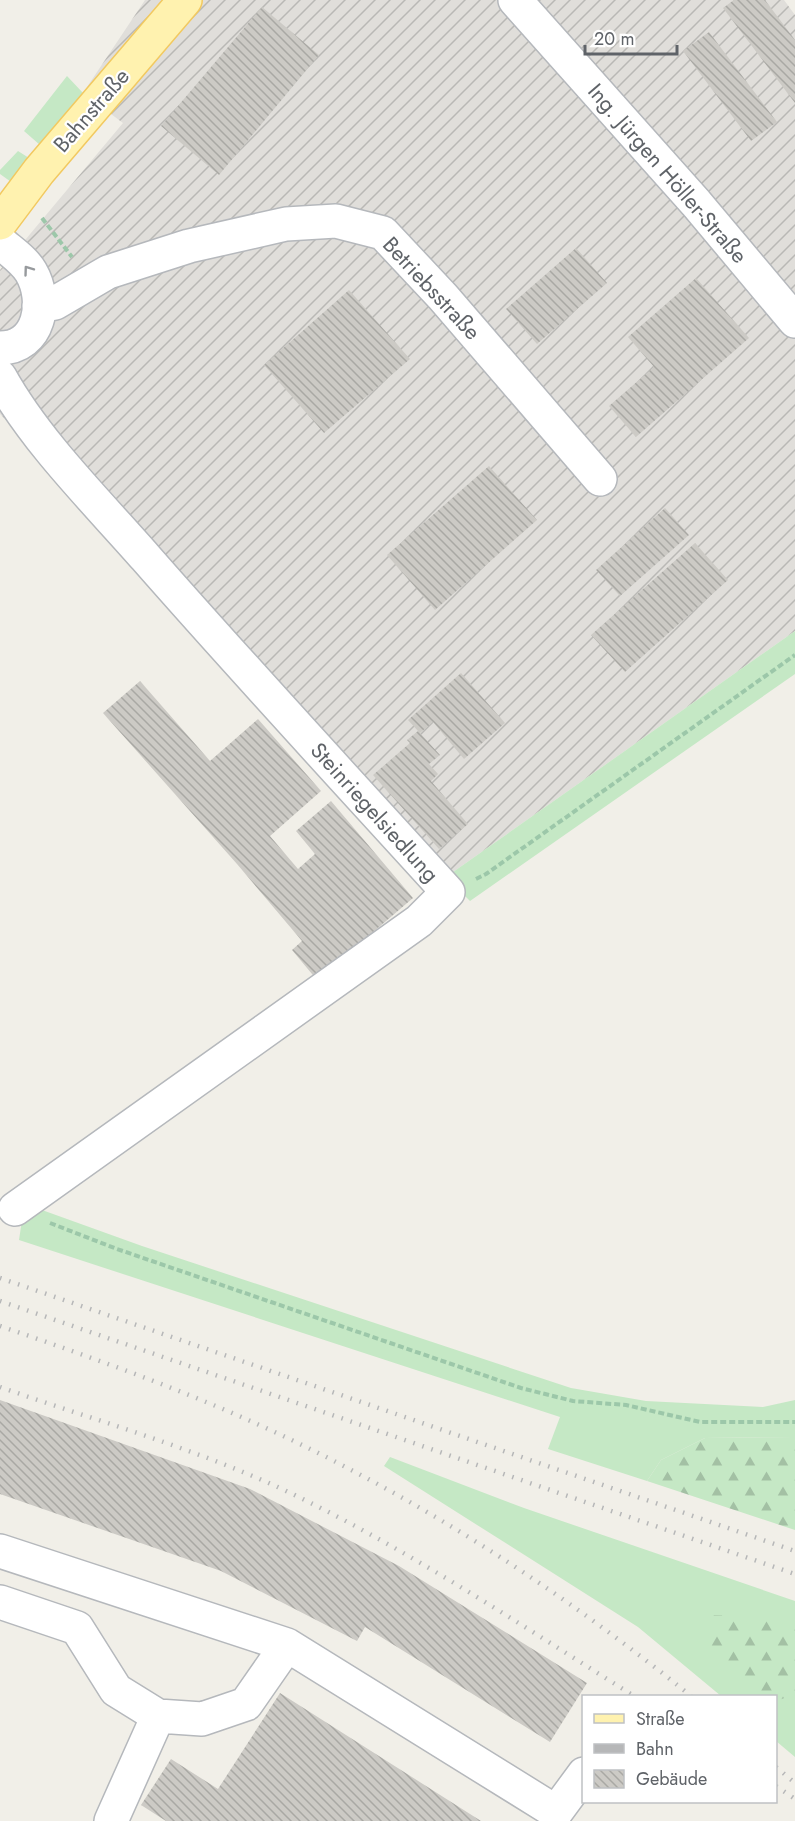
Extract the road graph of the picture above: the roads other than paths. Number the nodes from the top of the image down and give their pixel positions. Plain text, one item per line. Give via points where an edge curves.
1 (185, 0) edge
2 (515, 0) edge
3 (0, 223) edge
4 (0, 242) edge
5 (39, 306) junction
6 (795, 321) edge
7 (0, 348) edge
8 (0, 377) edge
9 (600, 479) dead end
10 (15, 1209) road end
11 (0, 1551) edge
12 (0, 1602) edge
13 (287, 1645) junction
14 (158, 1716) junction
15 (582, 1777) edge
16 (553, 1817) edge
17 (111, 1821) edge

1 - 3 main road, Bahnstraße via 39,171
2 - 6 street, Ing. Jürgen Höller-Straße
5 -> 4 street via 38,287 30,271
5 - 7 street via 36,323 26,340
5 - 9 street, Betriebsstraße via 55,303 108,272 189,246 286,224 336,221 383,233
8 - 10 street, Steinriegelsiedlung via 10,396 66,467 448,892 419,921
11 - 13 street
12 - 14 street via 77,1628 116,1690
13 - 14 street via 246,1704 202,1719
13 - 16 street
14 - 17 street
15 - 16 street

